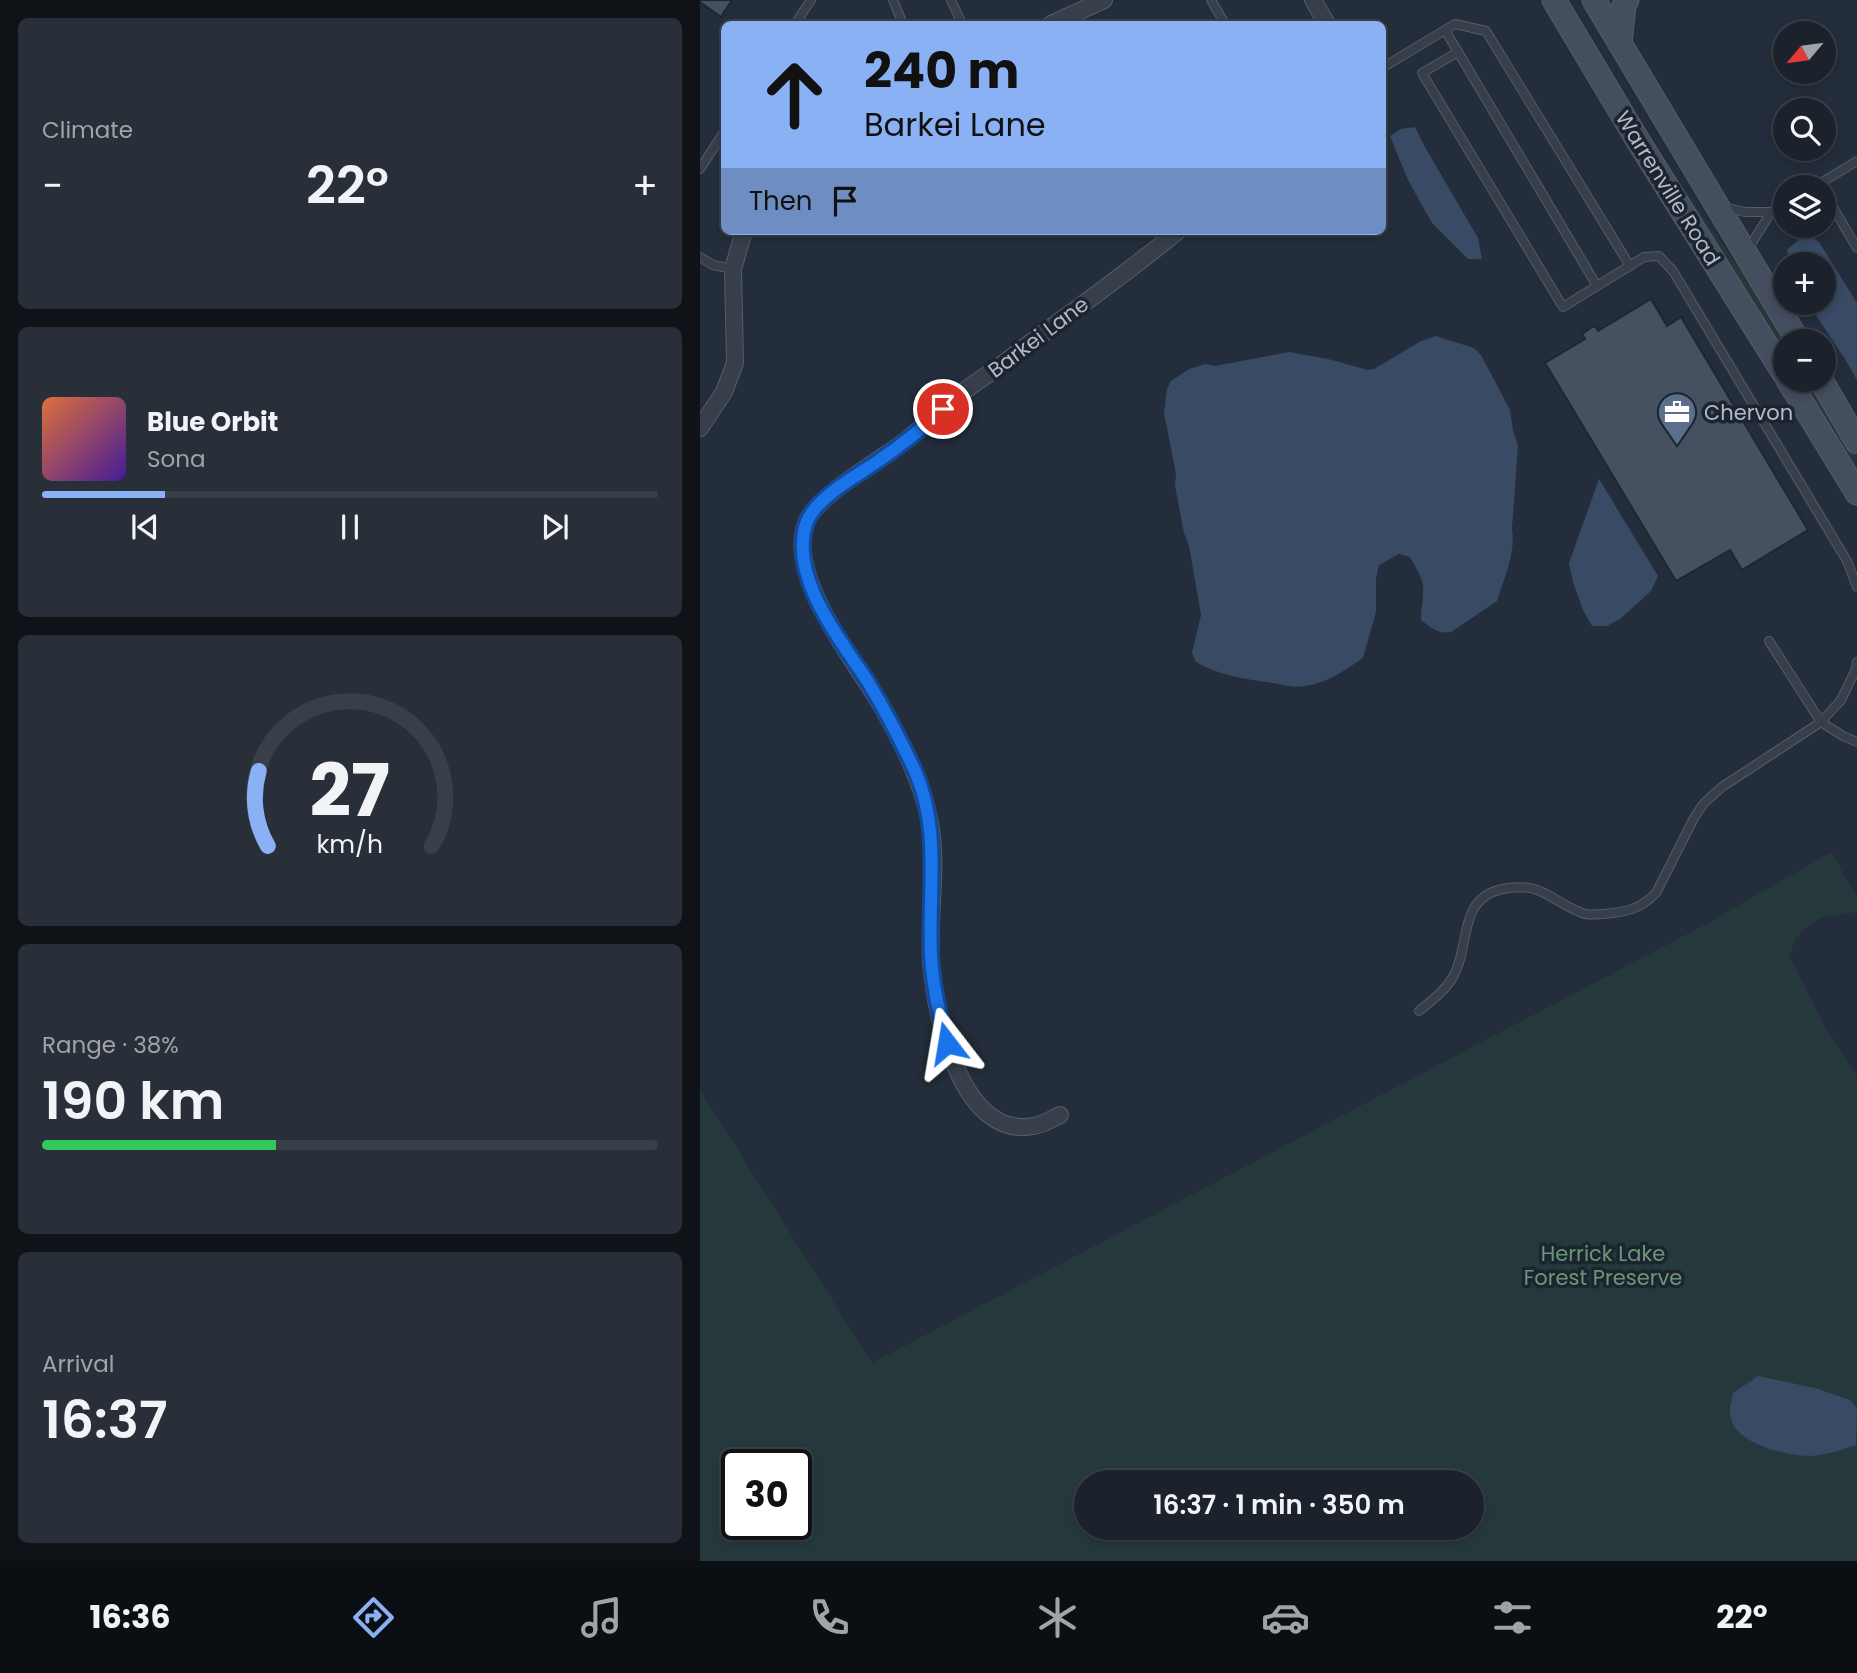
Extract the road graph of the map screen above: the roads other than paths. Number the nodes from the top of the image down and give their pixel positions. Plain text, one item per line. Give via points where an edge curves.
1 (811, 0) edge
2 (893, 0) edge
3 (951, 0) edge
4 (1104, 0) edge
5 (1211, 0) edge
6 (1554, 0) edge
7 (1594, 0) edge
8 (1627, 0) edge
9 (1315, 1) edge
10 (797, 21) edge
11 (901, 21) edge
12 (961, 21) edge
13 (1058, 21) edge
14 (1223, 21) edge
15 (1326, 21) edge
16 (1445, 30) junction
17 (1620, 43) junction
18 (1458, 52) junction
19 (1386, 66) edge
20 (721, 137) edge
21 (1857, 161) edge
22 (700, 169) edge
23 (1836, 176) edge
24 (1717, 205) junction
25 (1771, 212) joint
26 (1836, 215) edge
27 (743, 235) edge
28 (1173, 235) edge
29 (1857, 248) edge
30 (1746, 253) junction
31 (700, 257) edge
32 (1630, 266) junction
33 (733, 269) junction
34 (1597, 286) junction
35 (1791, 329) edge
36 (1773, 357) edge
37 (1795, 392) edge
38 (1828, 392) edge
39 (700, 428) edge
40 (1857, 442) edge
41 (1857, 493) edge
42 (1857, 587) edge
43 (1769, 641) dead end
44 (1857, 662) edge
45 (1821, 722) junction
46 (1857, 742) edge
47 (1419, 1011) dead end
48 (1060, 1115) dead end

1 - 10 lane
2 - 11 lane
3 - 12 lane
4 - 13 street
5 - 14 lane
6 - 36 main road, Warrenville Road
7 - 17 main road, Warrenville Road
8 - 17 main road
9 - 15 street
16 - 18 lane
16 - 19 lane
16 - 32 lane via 1455,24 1486,31
17 - 24 main road, Warrenville Road
18 - 34 lane
18 - 34 lane via 1422,73 1563,307
20 - 22 lane
21 - 23 lane
24 - 25 lane
24 - 30 main road, Warrenville Road
25 - 30 lane
26 - 29 lane
27 - 33 street
28 - 48 street, Barkei Lane via 824,499 806,525 803,553 818,604 887,715 920,784 932,834 932,973 952,1059 975,1102 999,1122 1033,1126
30 - 35 main road, Warrenville Road
31 - 33 lane
32 - 34 lane
32 - 42 lane via 1644,257 1659,256 1673,271 1847,561
33 - 39 street via 735,363 724,392
37 - 41 main road, Warrenville Road
38 - 40 main road
43 - 45 lane
44 - 45 lane via 1841,700
45 - 46 lane
45 - 47 lane via 1704,803 1656,893 1639,906 1625,912 1584,915 1536,888 1510,888 1483,897 1471,912 1453,978

